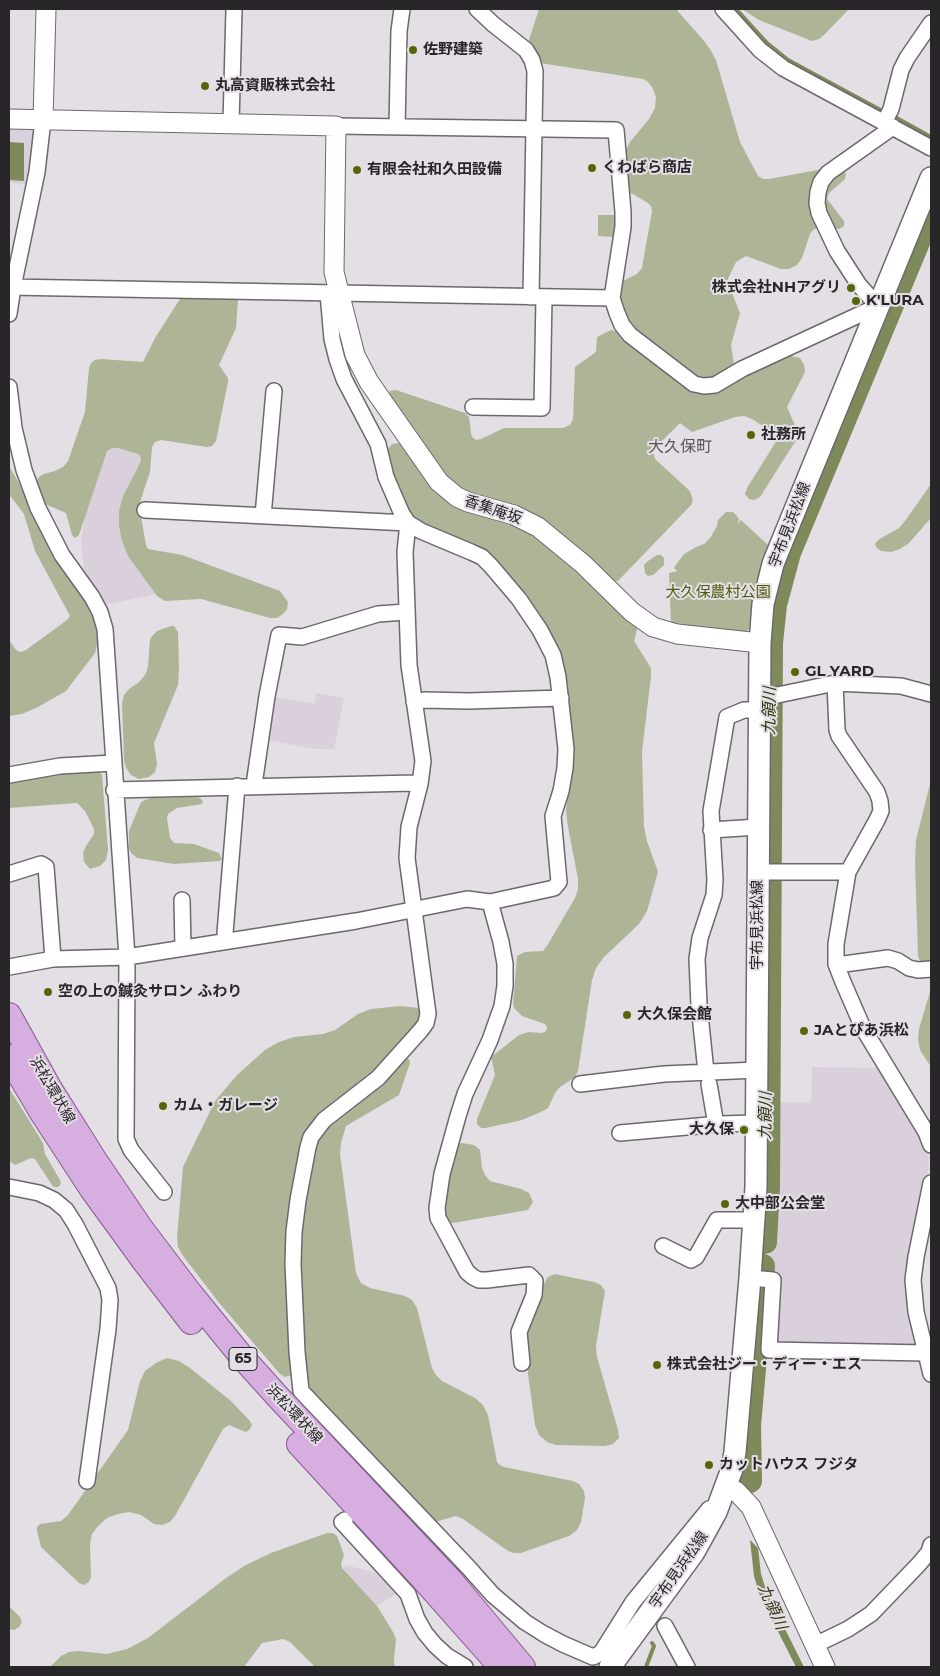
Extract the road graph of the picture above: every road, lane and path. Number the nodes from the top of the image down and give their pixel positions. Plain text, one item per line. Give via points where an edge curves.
1 (46, 9) edge
2 (234, 9) edge
3 (402, 9) edge
4 (477, 9) edge
5 (723, 9) edge
6 (931, 24) edge
7 (889, 119) junction
8 (9, 120) edge
9 (43, 120) junction
10 (231, 124) junction
11 (336, 126) junction
12 (397, 127) junction
13 (534, 129) junction
14 (931, 148) edge
15 (931, 178) edge
16 (11, 287) edge
17 (333, 293) junction
18 (538, 297) junction
19 (612, 298) junction
20 (878, 306) junction
21 (9, 314) edge
22 (9, 387) edge
23 (274, 391) dead end
24 (473, 407) dead end
25 (145, 510) dead end
26 (263, 516) junction
27 (408, 523) junction
28 (406, 612) junction
29 (760, 643) junction
30 (835, 683) junction
31 (931, 694) edge
32 (561, 698) junction
33 (764, 700) junction
34 (414, 702) junction
35 (113, 763) junction
36 (9, 775) edge
37 (420, 784) junction
38 (237, 786) junction
39 (255, 786) junction
40 (114, 790) junction
41 (758, 827) junction
42 (711, 830) junction
43 (766, 872) junction
44 (848, 872) junction
45 (9, 874) edge
46 (182, 900) dead end
47 (490, 902) junction
48 (414, 909) junction
49 (227, 941) junction
50 (183, 948) junction
51 (127, 957) junction
52 (53, 958) junction
53 (837, 965) junction
54 (9, 967) edge
55 (931, 969) edge
56 (9, 1015) edge
57 (9, 1057) edge
58 (757, 1070) junction
59 (708, 1078) junction
60 (580, 1084) dead end
61 (756, 1123) junction
62 (716, 1125) junction
63 (620, 1134) dead end
64 (931, 1145) edge
65 (931, 1183) edge
66 (9, 1187) edge
67 (164, 1192) dead end
68 (755, 1220) junction
69 (663, 1246) dead end
70 (759, 1279) junction
71 (926, 1352) junction
72 (522, 1363) dead end
73 (931, 1374) edge
74 (87, 1481) dead end
75 (726, 1487) junction
76 (716, 1512) junction
77 (345, 1520) dead end
78 (931, 1545) edge
79 (431, 1574) junction
80 (665, 1626) dead end
81 (815, 1645) junction
82 (465, 1667) edge
83 (501, 1667) edge
84 (524, 1667) edge
85 (610, 1667) edge
86 (687, 1667) edge
87 (825, 1667) edge

1 - 9 street
2 - 10 street
3 - 12 street
4 - 13 street via 518,42 532,60 535,71
5 - 7 street via 770,60 796,76
6 - 7 street via 901,70
7 - 14 street
7 - 20 street via 828,173 821,182 817,203 837,251 859,285
8 - 9 street
9 - 10 street
9 - 16 street via 37,172
10 - 11 street
11 - 12 street
11 - 17 street, 香集庵坂
12 - 13 street
13 - 18 street
13 - 19 street via 616,130 623,227
15 - 20 main road, 宇布見浜松線
16 - 17 street
16 - 21 street
17 - 18 street
17 - 27 street via 332,338 337,359 378,444 386,477
17 - 29 street, 香集庵坂 via 364,373 448,490 468,502 514,515 538,527 653,627 677,634
18 - 19 street
18 - 24 street via 542,408
19 - 20 street via 622,325 630,334 694,384 704,386 715,385 742,369
20 - 29 main road, 宇布見浜松線 via 773,564
22 - 35 street via 24,470 38,508 62,555 100,612 106,646
23 - 26 street
25 - 26 street
26 - 27 street
27 - 28 street
27 - 32 street via 482,557 491,566 548,643
28 - 34 street
28 - 39 street via 378,614 302,637 279,635
29 - 33 main road, 宇布見浜松線
30 - 31 street via 901,686
30 - 33 street
30 - 44 street via 839,736 880,801 877,820
32 - 34 street
32 - 47 street via 565,768 553,816 559,882 554,888
33 - 41 main road, 宇布見浜松線
33 - 42 street via 727,717 711,811
34 - 37 street via 423,761
35 - 36 street via 60,766
35 - 40 street
37 - 39 street
37 - 48 street via 409,827 407,858
38 - 39 street
38 - 40 street
38 - 49 street via 225,933
40 - 51 street
41 - 42 street
41 - 43 main road, 宇布見浜松線
42 - 59 street via 714,895 697,959
43 - 44 street
43 - 58 main road, 宇布見浜松線
44 - 53 street via 836,944
45 - 52 street via 42,864 46,867
46 - 50 street
47 - 48 street via 467,899
47 - 72 street via 505,964 502,1006 458,1116 442,1174 437,1208 442,1227 473,1277 487,1280 528,1275 536,1280 534,1295 519,1332
48 - 49 street
48 - 79 street via 428,1005 426,1023 378,1078 317,1128 308,1147 294,1232 293,1264 301,1390 384,1484
49 - 50 street
50 - 51 street
51 - 52 street
51 - 67 street via 126,1139
52 - 54 street
53 - 55 street via 888,958 909,968
53 - 64 street via 863,1028
56 - 79 main road, 浜松環状線 / 65 via 50,1089 140,1227 242,1357
57 - 79 main road, 浜松環状線 / 65 via 91,1188 180,1308 258,1399
58 - 59 street
58 - 61 main road, 宇布見浜松線
59 - 60 street via 664,1074
59 - 62 street
61 - 62 street
61 - 68 main road, 宇布見浜松線
62 - 63 street
65 - 71 street via 913,1280 916,1312
66 - 74 street via 39,1193 66,1210 108,1288 108,1329
68 - 69 street via 716,1220 696,1258 691,1260
68 - 70 main road, 宇布見浜松線
70 - 71 street via 774,1280 769,1350
70 - 75 main road, 宇布見浜松線 via 735,1452
71 - 73 street
75 - 76 main road, 宇布見浜松線
75 - 81 street via 736,1490 751,1507
76 - 79 street via 709,1509 633,1602 600,1653 593,1657 526,1622 492,1595
76 - 85 main road, 宇布見浜松線 via 694,1552
77 - 79 street via 342,1522
78 - 81 street via 919,1564 871,1614
79 - 82 street via 417,1619 434,1646
79 - 83 main road, 浜松環状線 / 65
79 - 84 main road, 浜松環状線 / 65 via 478,1612
80 - 86 street
81 - 87 street

